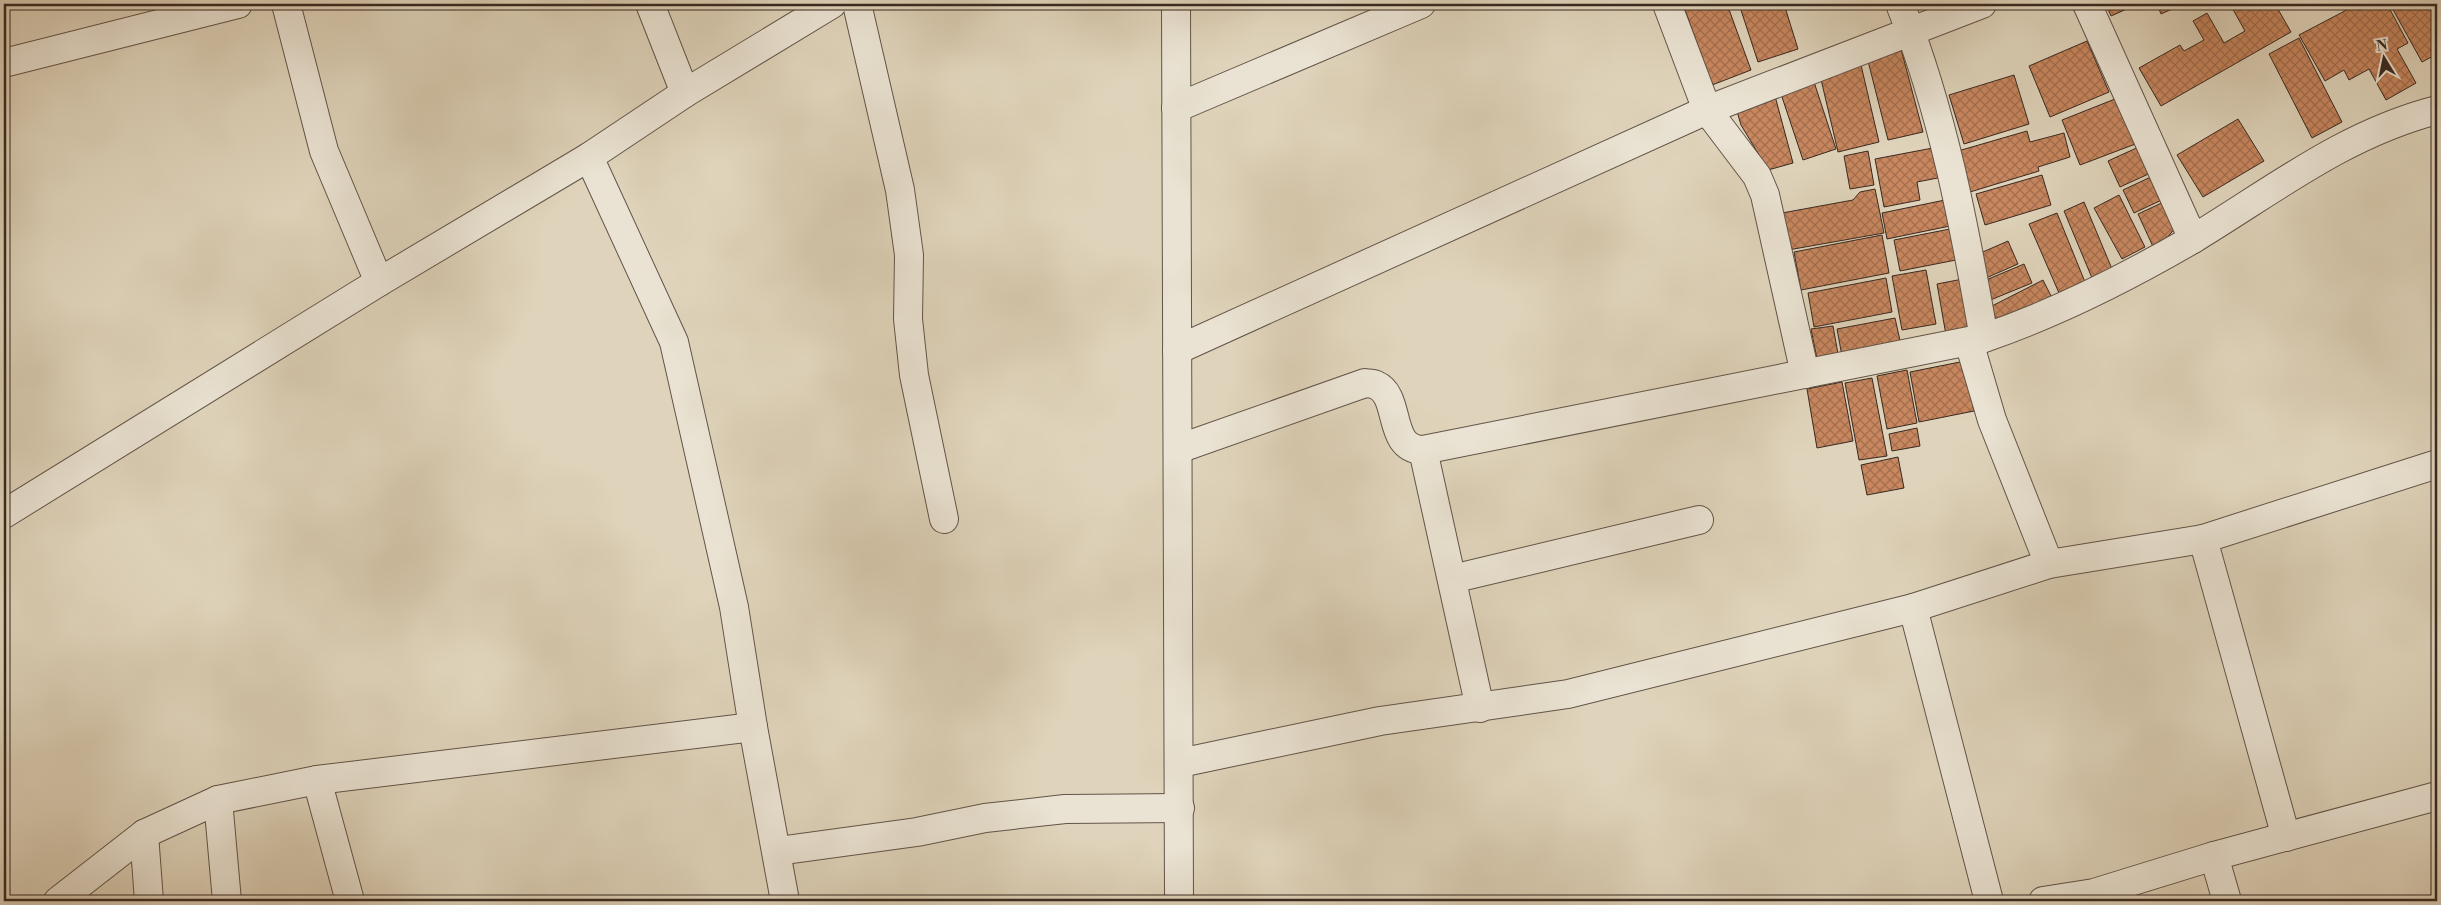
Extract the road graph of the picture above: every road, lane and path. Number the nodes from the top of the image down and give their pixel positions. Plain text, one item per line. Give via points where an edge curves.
1 (238, 4) edge
2 (286, 4) edge
3 (650, 4) edge
4 (857, 4) edge
5 (1176, 4) edge
6 (1421, 4) edge
7 (1667, 4) edge
8 (1900, 4) edge
9 (1982, 4) edge
10 (2087, 4) edge
11 (827, 5) edge
12 (1911, 32) junction
13 (4, 63) edge
14 (685, 93) junction
15 (1176, 108) junction
16 (1707, 110) junction
17 (2437, 110) edge
18 (589, 158) junction
19 (2192, 239) junction
20 (379, 282) junction
21 (1977, 340) junction
22 (1177, 350) junction
23 (1805, 374) junction
24 (1178, 448) junction
25 (1423, 450) junction
26 (2437, 464) edge
27 (4, 514) edge
28 (944, 519) dead end
29 (1699, 520) dead end
30 (2202, 539) junction
31 (2049, 564) junction
32 (1452, 579) junction
33 (1914, 608) junction
34 (1480, 708) junction
35 (753, 727) junction
36 (1180, 763) junction
37 (317, 780) junction
38 (2437, 796) edge
39 (218, 800) junction
40 (1180, 808) junction
41 (144, 834) junction
42 (2286, 837) junction
43 (778, 851) junction
44 (2214, 856) junction
45 (58, 901) edge
46 (149, 901) edge
47 (227, 901) edge
48 (350, 901) edge
49 (785, 901) edge
50 (1179, 901) edge
51 (1989, 901) edge
52 (2043, 901) edge
53 (2227, 901) edge

1 - 13 street
2 - 20 street via 324,151
3 - 14 street
4 - 28 street via 900,190 908,255 908,319 914,375
5 - 15 street
6 - 15 street
7 - 16 street
8 - 12 street
9 - 12 street
10 - 19 street
11 - 14 street
12 - 16 street
12 - 21 street via 1939,120 1958,198
14 - 18 street
15 - 22 street
16 - 22 street
16 - 23 street via 1757,176 1765,195
17 - 19 street via 2403,119 2360,137 2312,163
18 - 20 street
18 - 35 street via 674,342 734,607
19 - 21 street via 2092,294 2032,322
20 - 27 street
21 - 23 street
21 - 31 street via 1992,420
22 - 24 street
23 - 25 street
24 - 25 street via 1365,383 1377,385 1386,393 1405,444 1413,450
24 - 36 street
25 - 32 street
26 - 30 street
29 - 32 street
30 - 31 street
30 - 42 street
31 - 33 street
32 - 34 street
33 - 34 street via 1568,694
33 - 51 street
34 - 36 street via 1380,721
35 - 37 street
35 - 43 street
36 - 40 street
37 - 39 street
37 - 48 street
38 - 42 street
39 - 41 street
39 - 47 street
40 - 43 street via 1065,809 985,818 917,832
40 - 50 street
41 - 45 street
41 - 46 street
42 - 44 street
43 - 49 street
44 - 52 street via 2094,893
44 - 53 street

